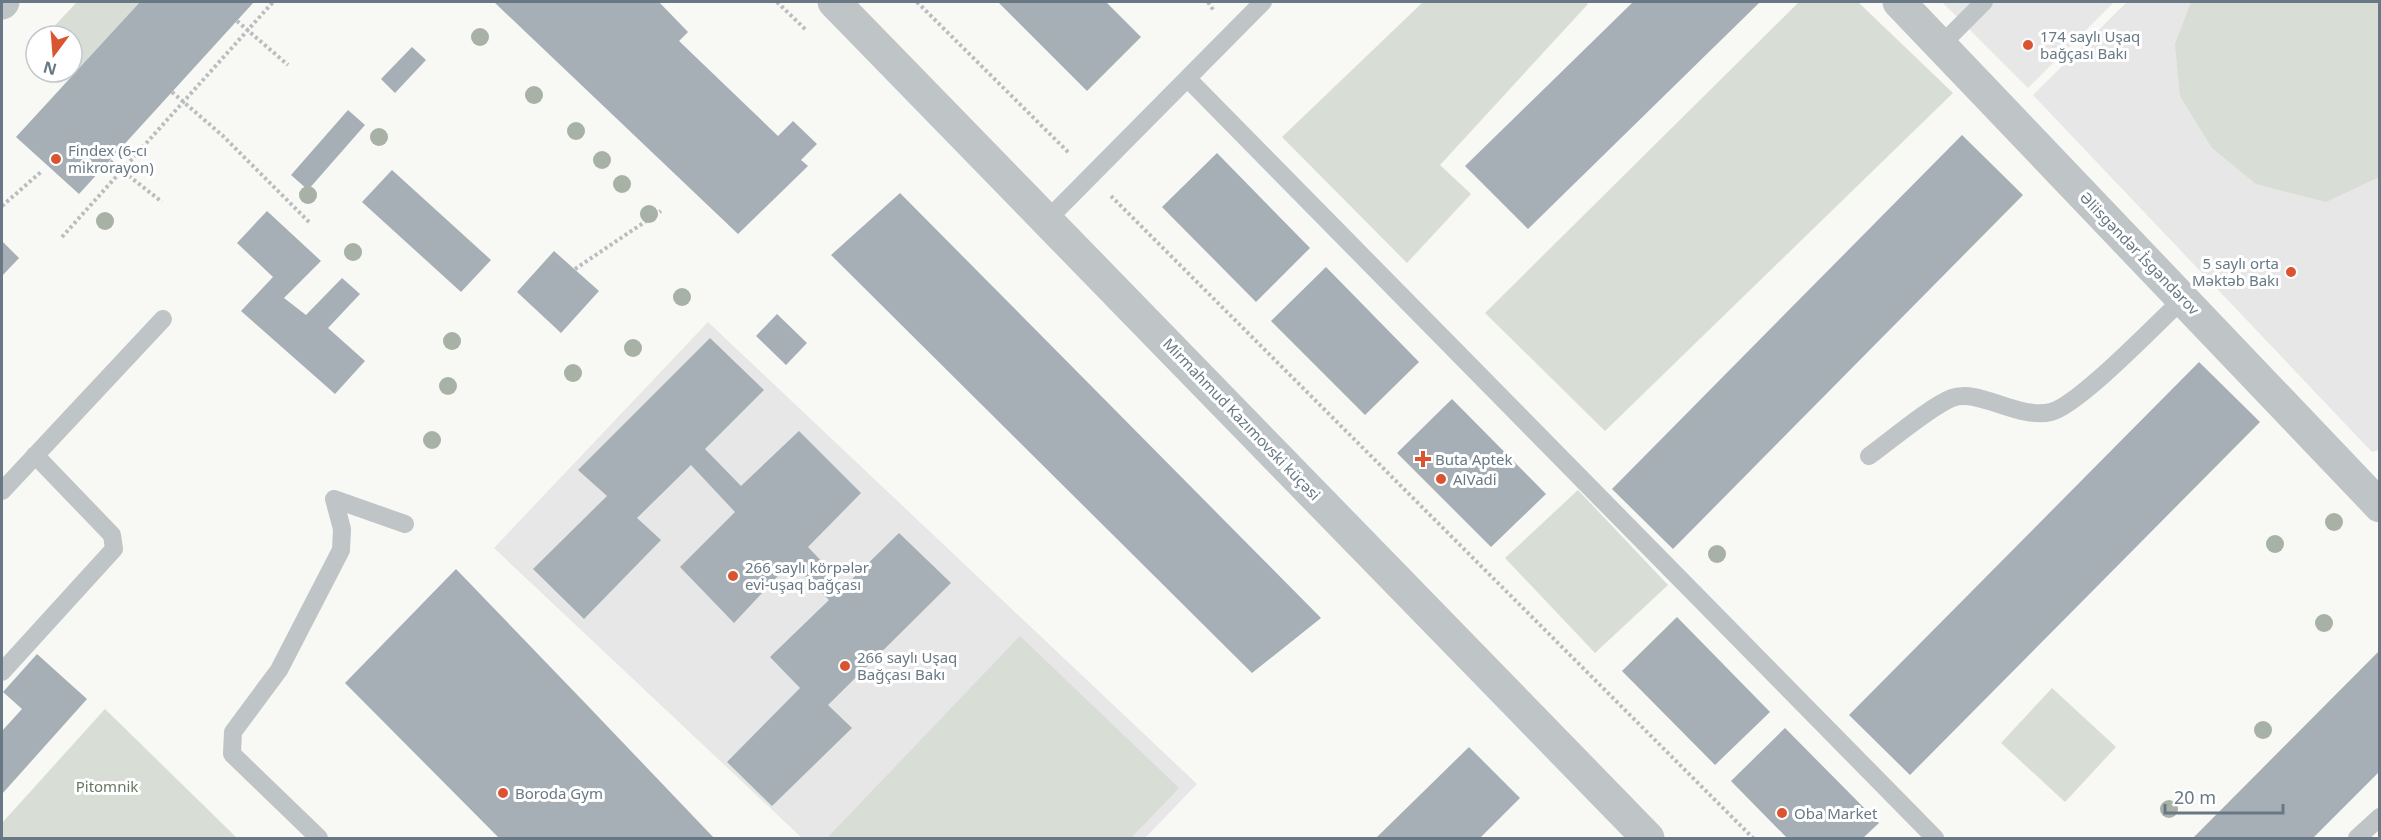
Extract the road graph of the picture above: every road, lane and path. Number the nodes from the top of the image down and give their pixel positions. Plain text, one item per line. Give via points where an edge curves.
1 (273, 2) edge
2 (834, 2) edge
3 (917, 2) edge
4 (1263, 2) edge
5 (1899, 2) edge
6 (1984, 2) edge
7 (237, 21) dead end
8 (247, 30) junction
9 (1941, 45) junction
10 (288, 65) dead end
11 (1188, 79) junction
12 (172, 92) dead end
13 (183, 102) junction
14 (110, 161) dead end
15 (123, 169) junction
16 (42, 171) dead end
17 (1092, 176) junction
18 (162, 202) dead end
19 (2, 206) edge
20 (661, 211) dead end
21 (1048, 219) junction
22 (311, 224) dead end
23 (62, 237) dead end
24 (575, 269) dead end
25 (2183, 299) junction
26 (163, 319) dead end
27 (35, 455) junction
28 (1869, 456) dead end
29 (2, 491) edge
30 (2379, 506) edge
31 (405, 524) dead end
32 (2, 672) edge
33 (2379, 817) edge
34 (319, 838) edge
35 (1648, 838) edge
36 (1753, 838) edge
37 (1935, 838) edge
38 (2357, 838) edge

1 - 8 path
2 - 21 street, Mirmahmud Kazımovski küçəsi
3 - 17 path
4 - 11 lane
5 - 9 street, Əliisgəndər İsgəndərov
6 - 9 lane
7 - 8 path
8 - 10 path
8 - 13 path
9 - 25 street, Əliisgəndər İsgəndərov
11 - 17 lane
11 - 37 lane
12 - 13 path
13 - 15 path
13 - 22 path
14 - 15 path
15 - 18 path
15 - 23 path
16 - 19 path
17 - 21 lane
17 - 36 path
20 - 24 path
21 - 35 street, Mirmahmud Kazımovski küçəsi
25 - 28 lane via 2074,401 2051,412 2022,413 1976,398 1953,397
25 - 30 street, Əliisgəndər İsgəndərov
26 - 27 lane
27 - 29 lane
27 - 32 lane via 112,535 114,549
31 - 34 lane via 334,499 342,529 341,550 279,670 233,732 232,754
33 - 38 lane

